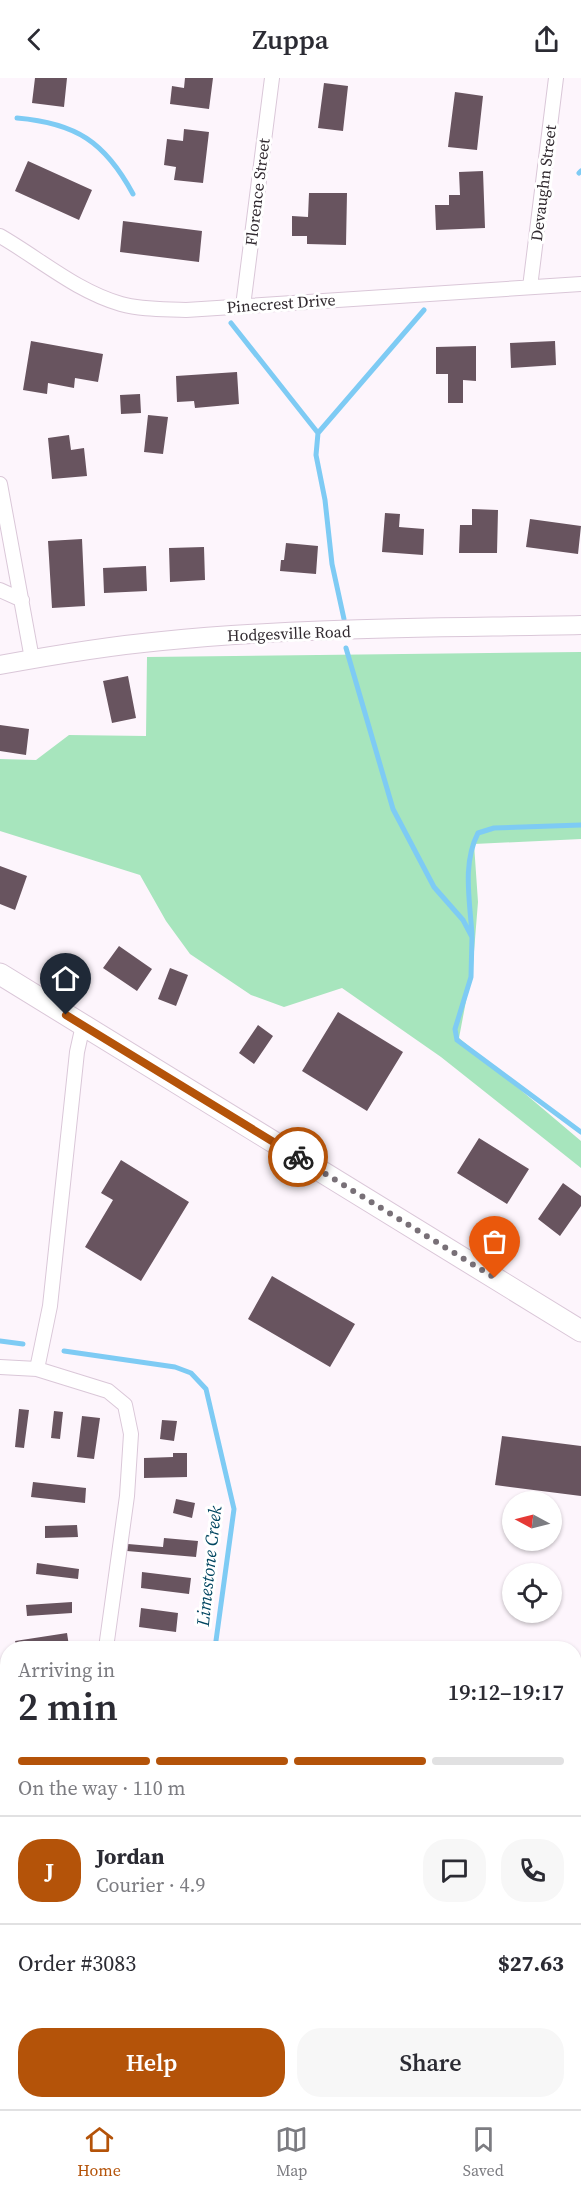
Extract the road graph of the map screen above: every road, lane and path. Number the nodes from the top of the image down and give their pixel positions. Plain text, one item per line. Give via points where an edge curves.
1 (272, 78) edge
2 (556, 78) edge
3 (0, 236) edge
4 (581, 284) edge
5 (530, 287) junction
6 (243, 306) junction
7 (0, 484) edge
8 (0, 590) edge
9 (22, 600) junction
10 (581, 625) edge
11 (32, 659) junction
12 (0, 665) edge
13 (0, 974) edge
14 (83, 1025) junction
15 (581, 1331) edge
16 (0, 1367) edge
17 (37, 1369) junction
18 (107, 1641) edge

1 - 6 street, Florence Street
2 - 5 street, Devaughn Street
3 - 6 street, Pinecrest Drive via 79,286 122,304 163,309
4 - 5 street, Pinecrest Drive
5 - 6 street, Pinecrest Drive
7 - 9 street
8 - 9 street
9 - 11 street
10 - 11 street, Hodgesville Road via 224,636
11 - 12 street, Hodgesville Road
13 - 14 main road
14 - 15 main road
14 - 17 street via 76,1052 50,1306
16 - 17 street
17 - 18 street via 108,1391 125,1405 130,1434 127,1496

